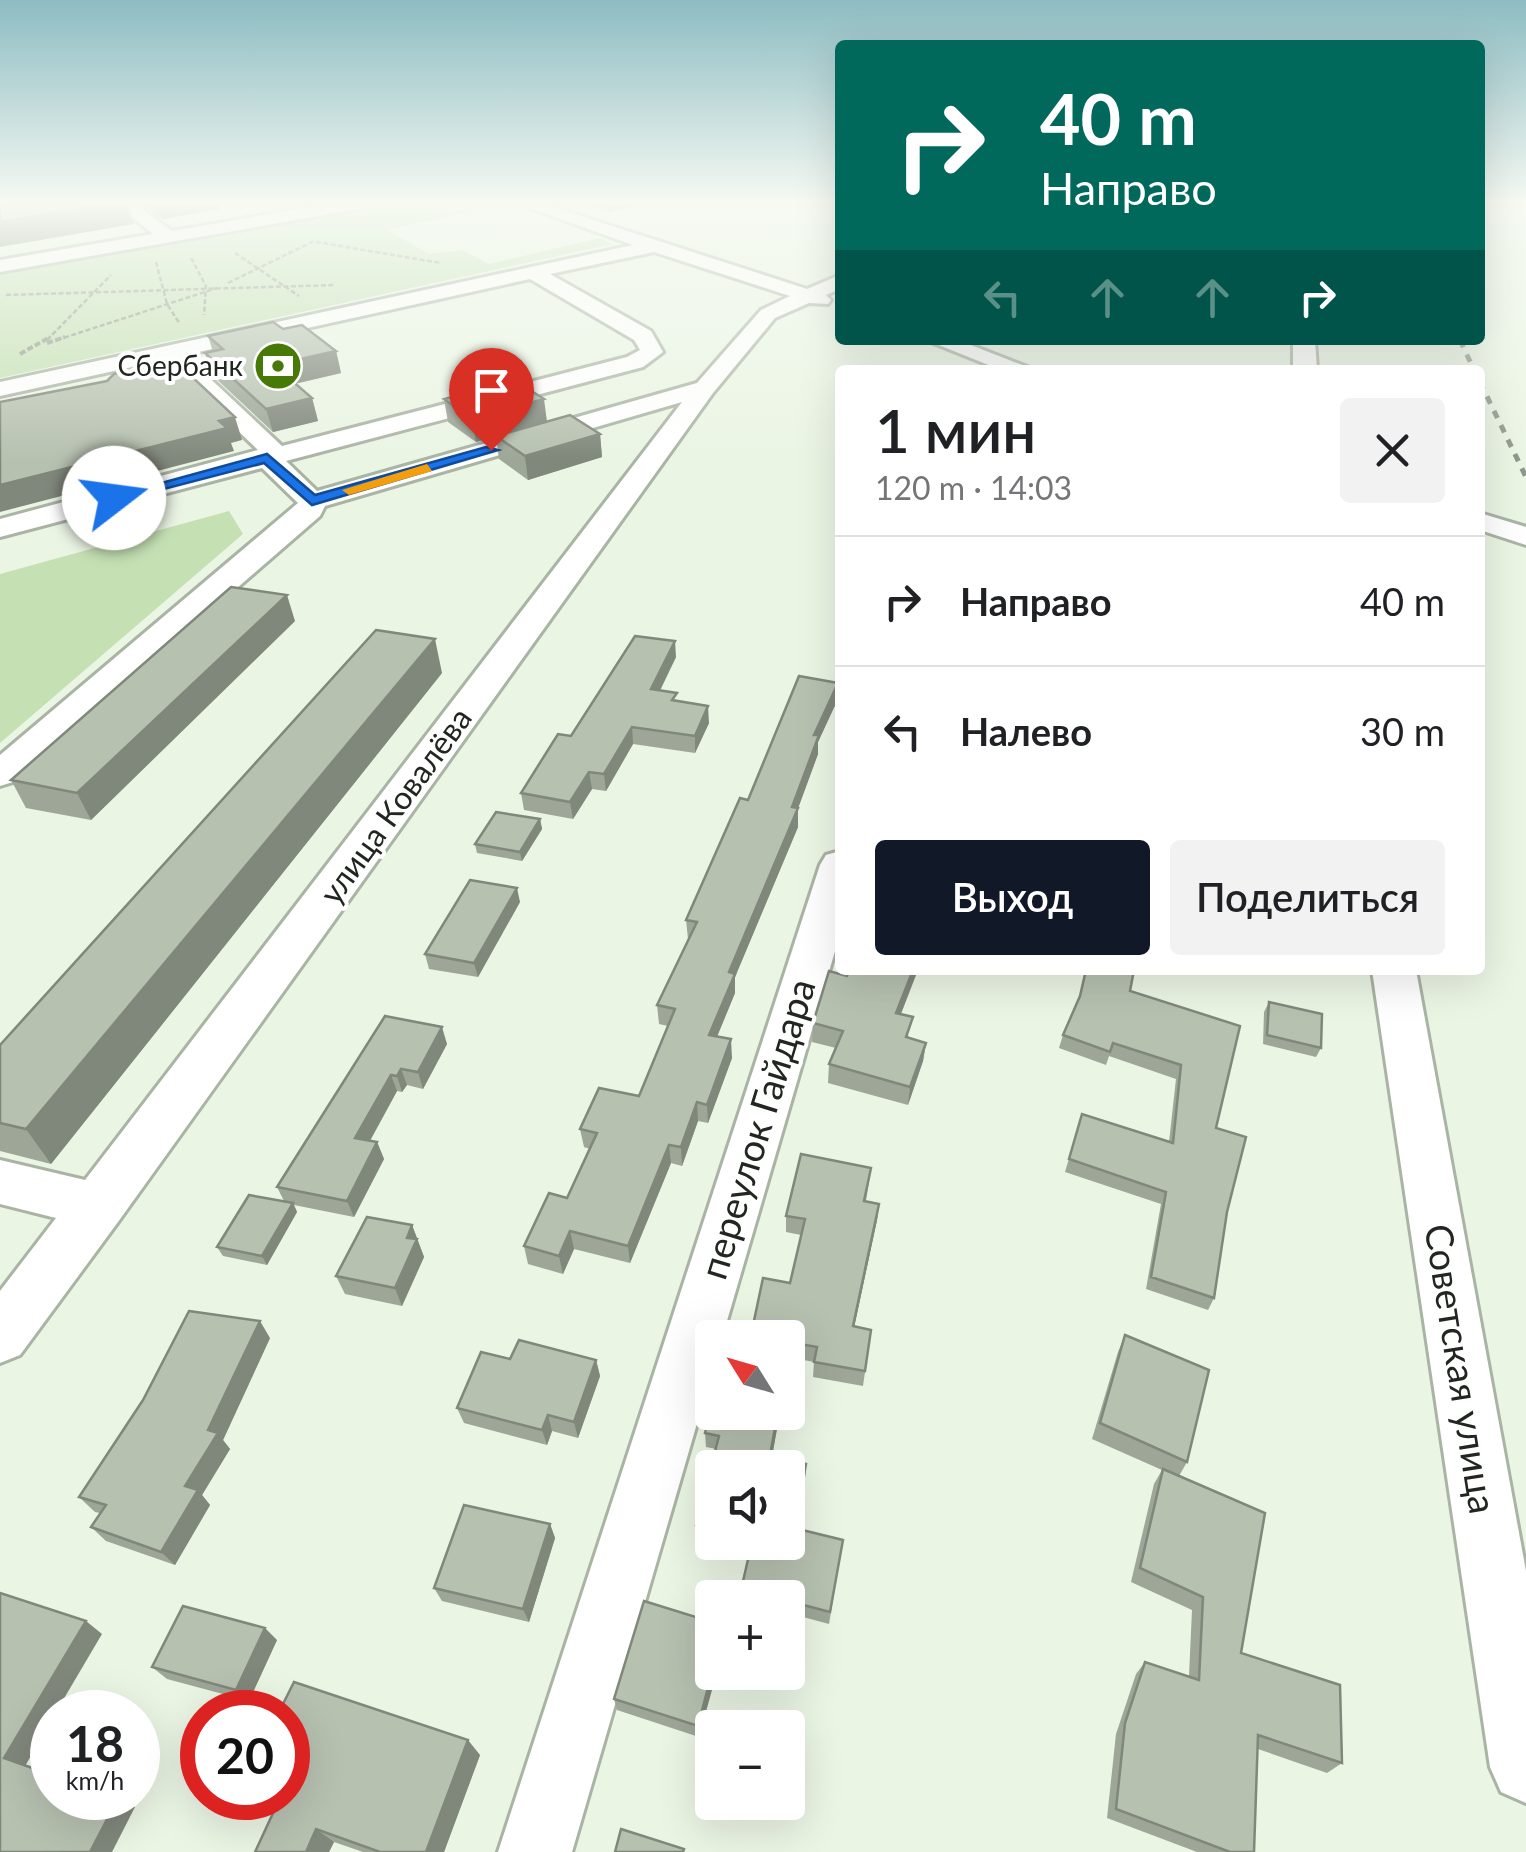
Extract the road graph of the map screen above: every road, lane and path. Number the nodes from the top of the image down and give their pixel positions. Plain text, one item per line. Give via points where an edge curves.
1 (99, 288) edge
2 (154, 288) edge
3 (164, 288) edge
4 (182, 288) edge
5 (290, 288) edge
6 (450, 288) edge
7 (560, 288) edge
8 (206, 289) junction
9 (97, 291) junction
10 (829, 294) edge
11 (0, 295) edge
12 (304, 301) dead end
13 (167, 304) junction
14 (197, 323) dead end
15 (46, 343) junction
16 (178, 343) junction
17 (954, 345) edge
18 (14, 356) dead end
19 (1008, 361) edge
20 (194, 376) junction
21 (156, 384) edge
22 (0, 388) edge
23 (705, 388) junction
24 (267, 458) junction
25 (312, 501) junction
26 (1485, 523) edge
27 (0, 528) edge
28 (1526, 536) edge
29 (0, 774) edge
30 (835, 881) edge
31 (1395, 975) edge
32 (0, 1182) edge
33 (100, 1206) junction
34 (0, 1336) edge
35 (1526, 1768) edge
36 (535, 1852) edge

1 - 9 path
2 - 9 path
3 - 13 path
4 - 8 path
5 - 12 path
6 - 16 street
7 - 24 street via 643,336 652,352 636,362
8 - 13 path
8 - 14 path via 207,312
9 - 11 path
9 - 15 path
10 - 23 street, улица Ковалёва via 768,314
13 - 15 path
13 - 16 path
15 - 18 path
16 - 20 street
16 - 22 street
17 - 19 street
20 - 21 street
20 - 24 street via 271,449
23 - 25 street
23 - 33 street, улица Ковалёва
24 - 25 street
24 - 27 street
25 - 29 street via 310,510
26 - 28 street
30 - 36 street, переулок Гайдара
31 - 35 street, Советская улица
32 - 33 street
33 - 34 street, улица Ковалёва

